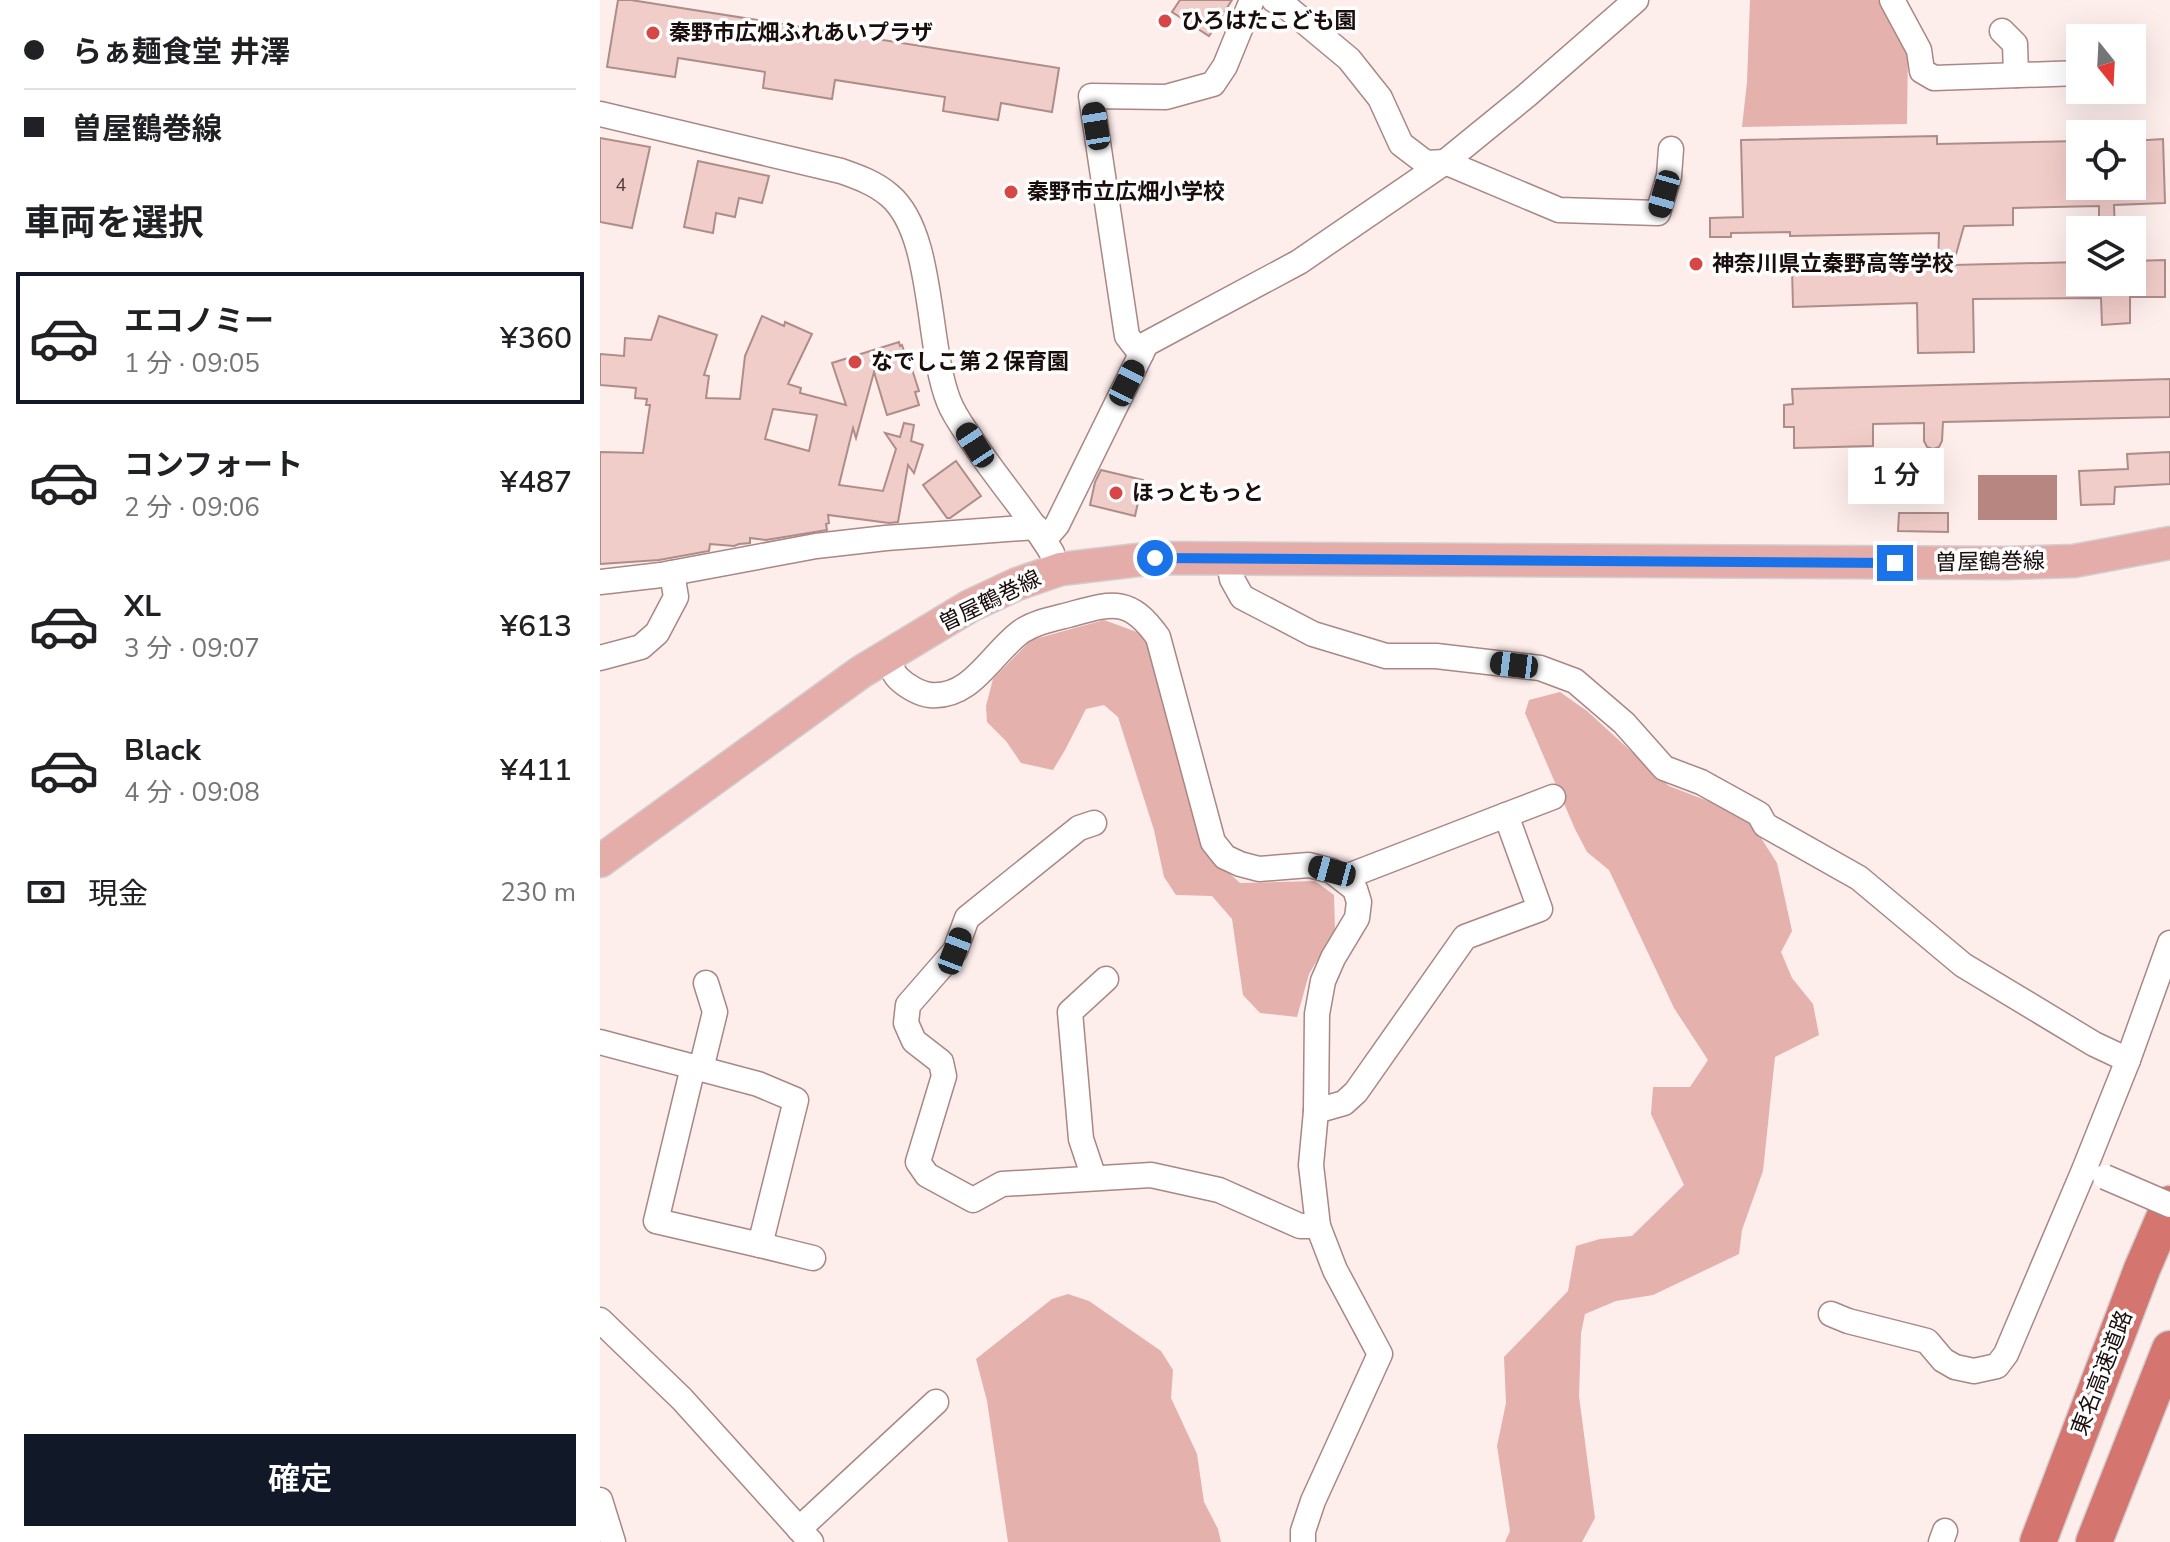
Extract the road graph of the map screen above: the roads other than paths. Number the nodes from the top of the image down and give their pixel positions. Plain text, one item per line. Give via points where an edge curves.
1 (1252, 0) edge
2 (1636, 0) edge
3 (1892, 0) edge
4 (1286, 3) edge
5 (2002, 31) dead end
6 (2066, 73) edge
7 (2016, 75) junction
8 (600, 114) edge
9 (1671, 149) dead end
10 (1445, 162) junction
11 (1141, 354) junction
12 (1040, 534) junction
13 (2170, 543) edge
14 (1228, 559) junction
15 (1061, 569) junction
16 (672, 573) junction
17 (600, 582) edge
18 (887, 657) junction
19 (600, 658) edge
20 (1553, 797) dead end
21 (1506, 815) junction
22 (1094, 823) dead end
23 (600, 861) edge
24 (1343, 878) junction
25 (2170, 943) edge
26 (1106, 979) dead end
27 (706, 983) dead end
28 (600, 1042) edge
29 (2128, 1060) junction
30 (697, 1068) junction
31 (1316, 1111) junction
32 (2095, 1174) junction
33 (1094, 1178) junction
34 (2170, 1204) edge
35 (1318, 1226) junction
36 (760, 1245) junction
37 (813, 1258) dead end
38 (1831, 1314) dead end
39 (600, 1320) edge
40 (2170, 1349) edge
41 (936, 1402) dead end
42 (600, 1500) edge
43 (805, 1535) edge
44 (613, 1542) edge
45 (1303, 1542) edge
46 (2038, 1542) edge
47 (2094, 1542) edge

1 - 11 street via 1213,84 1166,97 1091,96 1127,336
2 - 10 street
3 - 7 street via 1919,50 1922,71 1934,78
4 - 10 street via 1349,59 1380,98 1401,144 1426,163
5 - 7 street via 2015,44
6 - 7 street
8 - 12 street via 841,171 890,195 917,240 949,402
9 - 10 street via 1658,213 1559,210
10 - 11 street via 1299,262 1146,344
11 - 12 street via 1057,525
12 - 15 street
12 - 16 street via 886,538
13 - 14 main road, 曽屋鶴巻線 via 2074,561 2007,563
14 - 15 main road, 曽屋鶴巻線 via 1155,558
14 - 29 street via 1242,597 1313,634 1386,656 1540,668 1575,681 1624,723 1664,768 1759,814 1765,825 1859,878 1963,965
15 - 18 main road, 曽屋鶴巻線 via 970,606
16 - 17 street
16 - 19 street via 676,597 657,633 641,647
18 - 23 main road, 曽屋鶴巻線
18 - 24 street via 898,678 922,694 942,696 972,680 1021,631 1037,623 1107,604 1129,608 1158,637 1213,842 1225,857 1240,864 1259,869 1309,865
20 - 21 street
21 - 24 street
21 - 31 street via 1540,909 1465,937 1356,1092 1344,1103
22 - 33 street via 1079,828 967,918 955,951 908,1005 906,1023 914,1041 941,1062 944,1076 918,1162 927,1175 973,1200 1002,1184
24 - 31 street via 1359,902 1357,918 1323,981 1317,1014
25 - 29 street
26 - 33 street via 1070,1012 1081,1139
27 - 30 street via 715,1012
28 - 30 street
29 - 32 street
30 - 36 street via 796,1100
30 - 36 street via 656,1221
31 - 35 street via 1311,1165
32 - 34 street, bridge
32 - 38 street via 1997,1366 1974,1371 1955,1367 1927,1341
33 - 35 street via 1151,1175 1219,1190 1300,1226
34 - 46 highway, 東名高速道路
35 - 45 street via 1380,1354 1313,1501
36 - 37 street
39 - 43 street via 682,1399
40 - 47 highway
41 - 43 street
42 - 44 street

